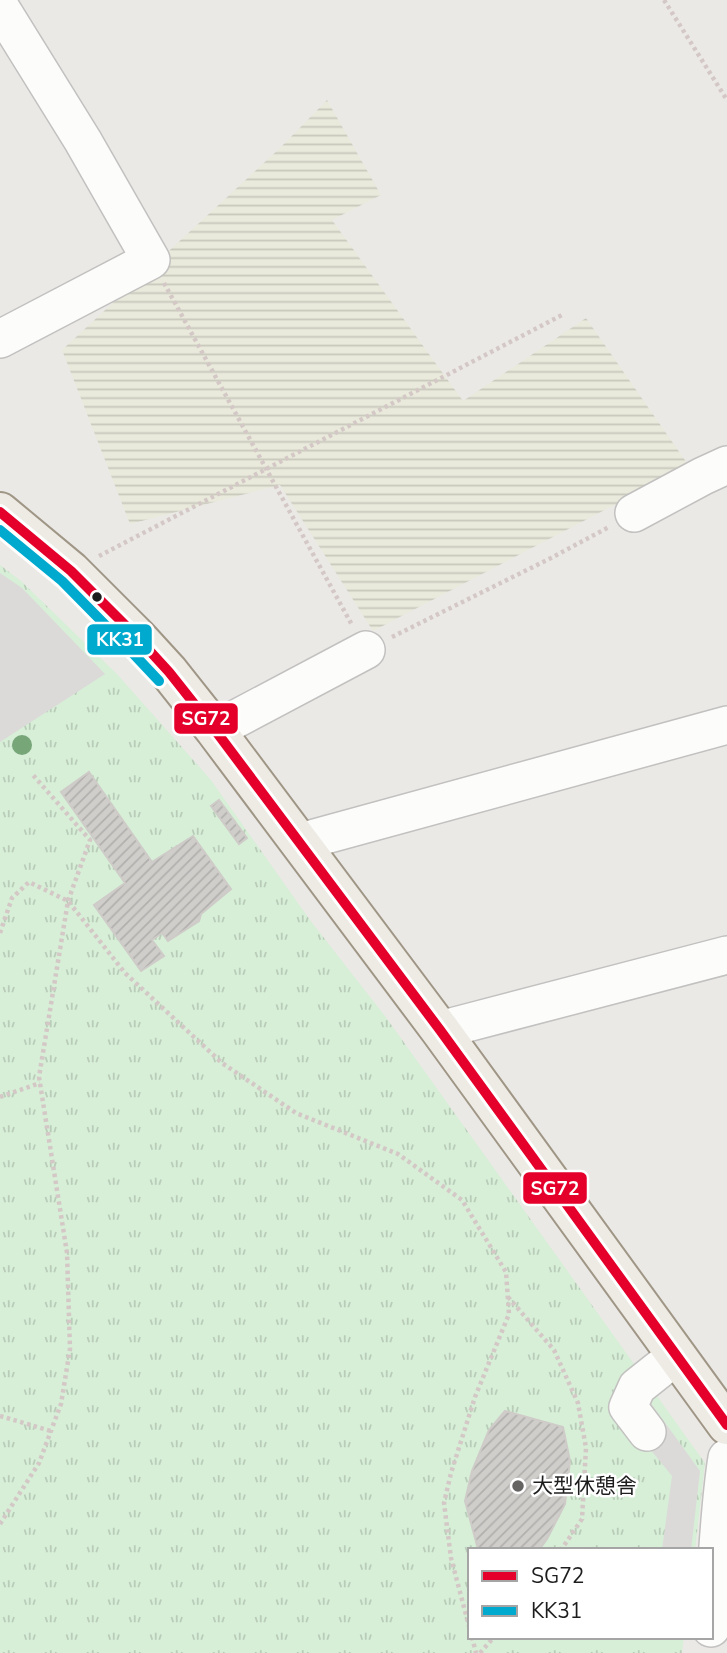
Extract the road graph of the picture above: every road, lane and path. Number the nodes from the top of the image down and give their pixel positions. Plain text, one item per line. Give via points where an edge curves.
1 (664, 0) edge
2 (0, 7) edge
3 (727, 100) edge
4 (151, 260) junction
5 (564, 314) dead end
6 (0, 339) edge
7 (727, 465) edge
8 (266, 469) junction
9 (0, 512) edge
10 (634, 513) joint
11 (71, 571) junction
12 (366, 650) junction
13 (727, 725) edge
14 (215, 730) junction
15 (33, 775) dead end
16 (300, 842) junction
17 (68, 901) junction
18 (0, 926) edge
19 (0, 933) edge
20 (727, 955) edge
21 (440, 1030) junction
22 (40, 1083) junction
23 (0, 1097) edge
24 (508, 1297) junction
25 (676, 1356) junction
26 (0, 1416) edge
27 (727, 1425) edge
28 (51, 1431) junction
29 (647, 1433) dead end
30 (727, 1458) edge
31 (0, 1524) edge
32 (562, 1548) edge
33 (713, 1605) edge
34 (468, 1622) edge
35 (492, 1639) edge
36 (478, 1653) edge

1 - 3 path
2 - 4 street
4 - 6 street
4 - 8 path
5 - 8 path
7 - 10 street
8 - 11 path
8 - 12 path
9 - 11 main road
10 - 12 path
11 - 14 main road via 161,663
12 - 14 street
13 - 16 street
14 - 16 main road
15 - 17 path via 90,840
16 - 21 main road
17 - 18 path via 29,882 12,898
17 - 22 path
17 - 24 path via 125,973 222,1063 296,1112 398,1154 461,1200 506,1272
18 - 19 path
20 - 21 street
21 - 25 main road
22 - 23 path
22 - 28 path via 67,1253 69,1349 61,1404
24 - 32 path via 554,1350 578,1403 586,1448 582,1519
24 - 34 path via 509,1314 475,1398 444,1503 451,1558
25 - 27 main road
25 - 29 street via 637,1387 628,1407
26 - 28 path
28 - 31 path via 39,1463
30 - 33 street
35 - 36 path

